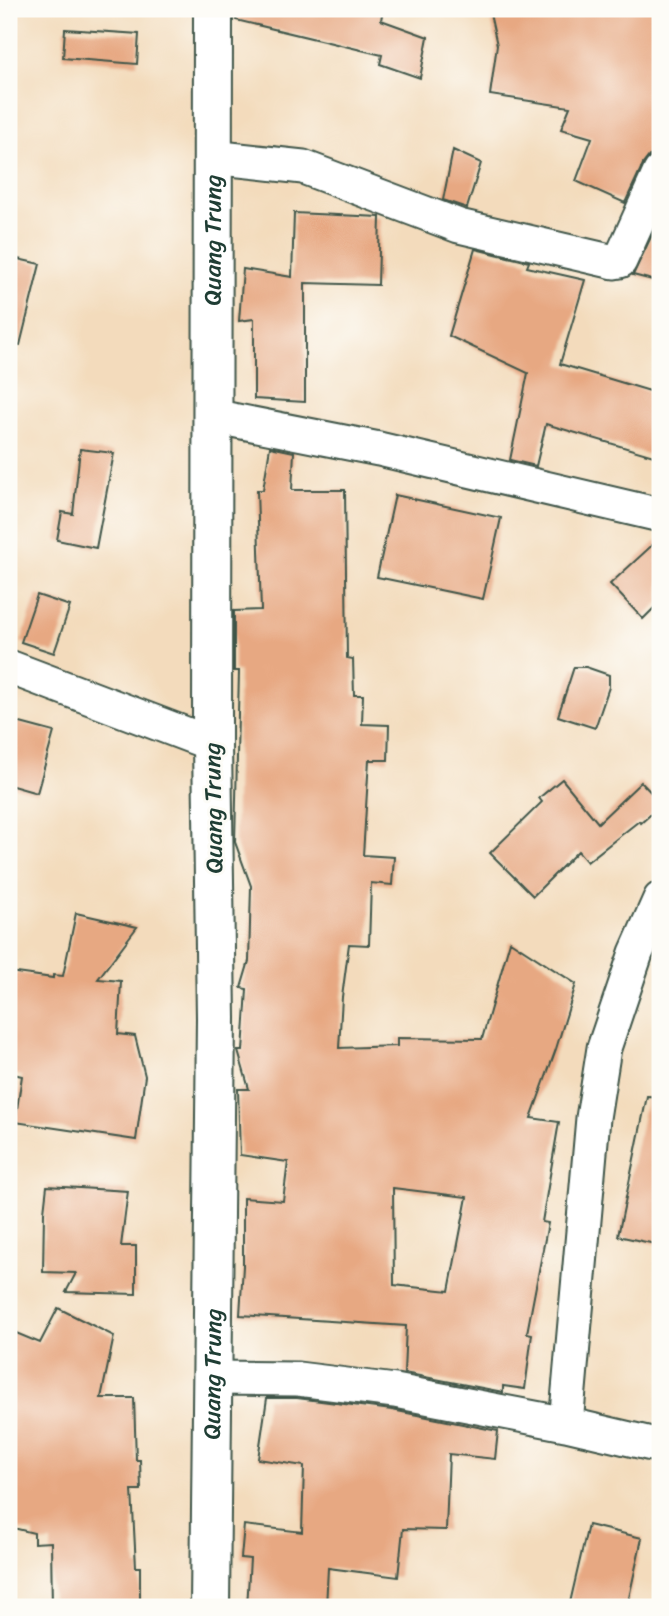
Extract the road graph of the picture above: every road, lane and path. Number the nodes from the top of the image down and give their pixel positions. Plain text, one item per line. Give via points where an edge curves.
1 (213, 9) edge
2 (212, 158) junction
3 (660, 173) edge
4 (212, 416) junction
5 (660, 515) edge
6 (9, 667) edge
7 (212, 744) junction
8 (660, 899) edge
9 (214, 1378) junction
10 (566, 1424) junction
11 (660, 1447) edge
12 (210, 1607) edge

1 - 2 main road, Quang Trung
2 - 3 street via 303,167 459,226 614,262 620,261
2 - 4 main road, Quang Trung
4 - 5 street via 379,449
4 - 7 main road, Quang Trung
6 - 7 street
7 - 9 main road, Quang Trung
8 - 10 street via 604,1048 592,1131
9 - 10 street via 298,1378 395,1391
9 - 12 main road, Quang Trung
10 - 11 street

